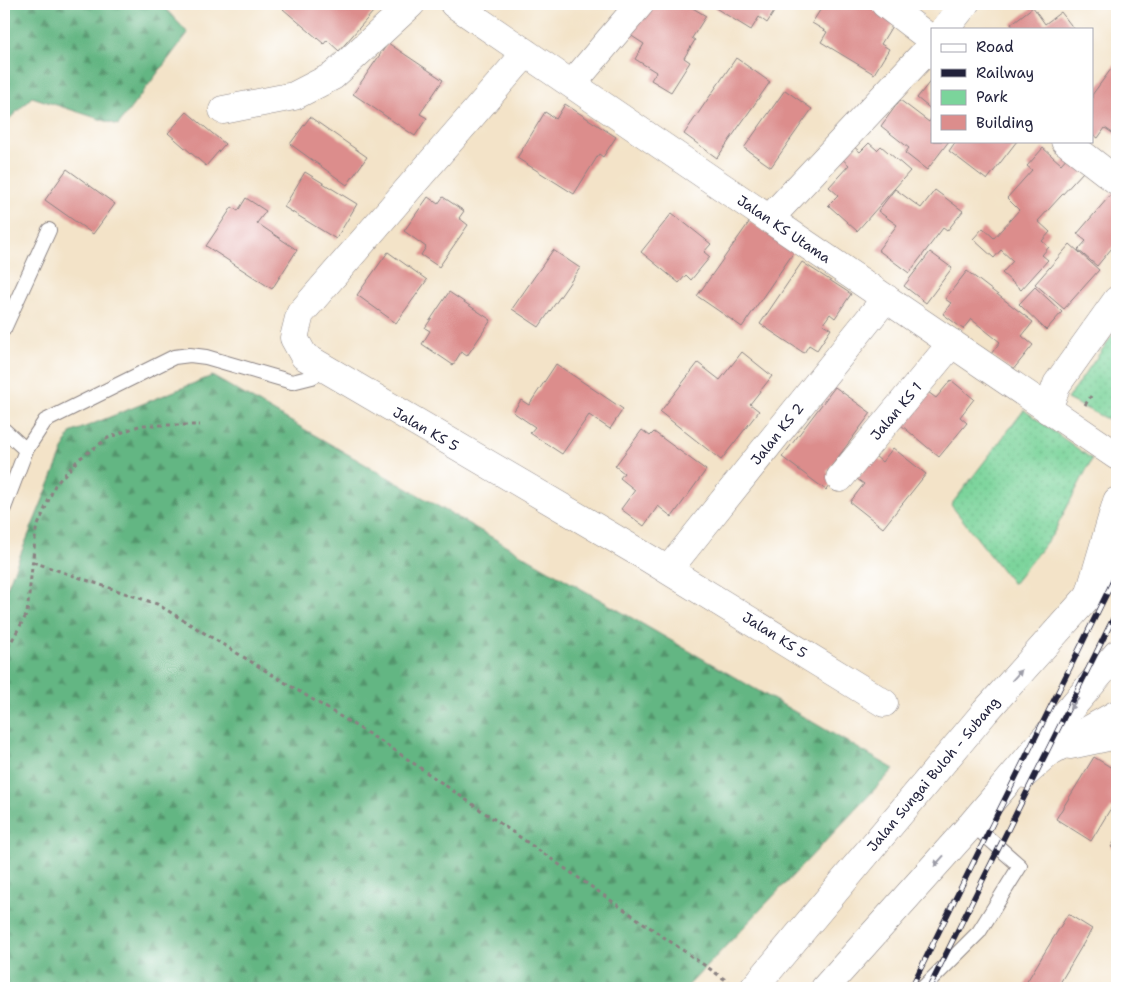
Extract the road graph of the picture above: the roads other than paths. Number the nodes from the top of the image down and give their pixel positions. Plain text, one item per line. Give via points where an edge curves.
1 (411, 4) edge
2 (454, 4) edge
3 (640, 4) edge
4 (885, 4) edge
5 (965, 4) edge
6 (946, 28) edge
7 (931, 39) edge
8 (931, 46) edge
9 (526, 53) junction
10 (572, 84) junction
11 (223, 110) dead end
12 (1066, 142) edge
13 (1117, 181) edge
14 (769, 219) junction
15 (49, 230) dead end
16 (886, 298) junction
17 (1117, 300) edge
18 (4, 329) edge
19 (952, 343) junction
20 (324, 370) junction
21 (1048, 410) junction
22 (4, 430) edge
23 (26, 450) junction
24 (1116, 458) edge
25 (840, 478) dead end
26 (1117, 501) edge
27 (4, 508) edge
28 (1117, 564) edge
29 (668, 570) junction
30 (1090, 593) junction
31 (1117, 654) edge
32 (1107, 672) edge
33 (884, 703) dead end
34 (1117, 714) edge
35 (1117, 735) edge
36 (1051, 751) junction
37 (990, 804) junction
38 (972, 824) junction
39 (740, 988) edge
40 (825, 988) edge
41 (923, 988) edge

1 - 11 main road via 333,76 294,96
2 - 9 main road, Jalan KS Utama
3 - 10 main road
4 - 7 main road
5 - 6 main road
8 - 14 main road
9 - 10 main road, Jalan KS Utama
9 - 20 main road, Jalan KS 5 via 300,314 294,338 304,356
10 - 14 main road, Jalan KS Utama
12 - 13 main road
14 - 16 main road, Jalan KS Utama
15 - 18 lane
16 - 19 main road, Jalan KS Utama
16 - 29 main road, Jalan KS 2
17 - 21 main road via 1056,384
19 - 21 main road, Jalan KS Utama
19 - 25 main road, Jalan KS 1
20 - 23 lane via 292,382 206,357 174,357 45,421
20 - 29 main road, Jalan KS 5
21 - 24 main road, Jalan KS Utama
22 - 23 lane
23 - 27 lane
26 - 30 main road
28 - 30 main road, Jalan Sungai Buloh - Subang
29 - 33 main road, Jalan KS 5
39 -> 30 main road, Jalan Sungai Buloh - Subang via 861,859 984,712
31 - 32 main road
32 -> 37 main road
34 - 36 main road
35 - 36 main road
36 - 37 main road
37 - 38 main road
38 -> 40 main road
38 - 41 lane via 1020,866 979,932

